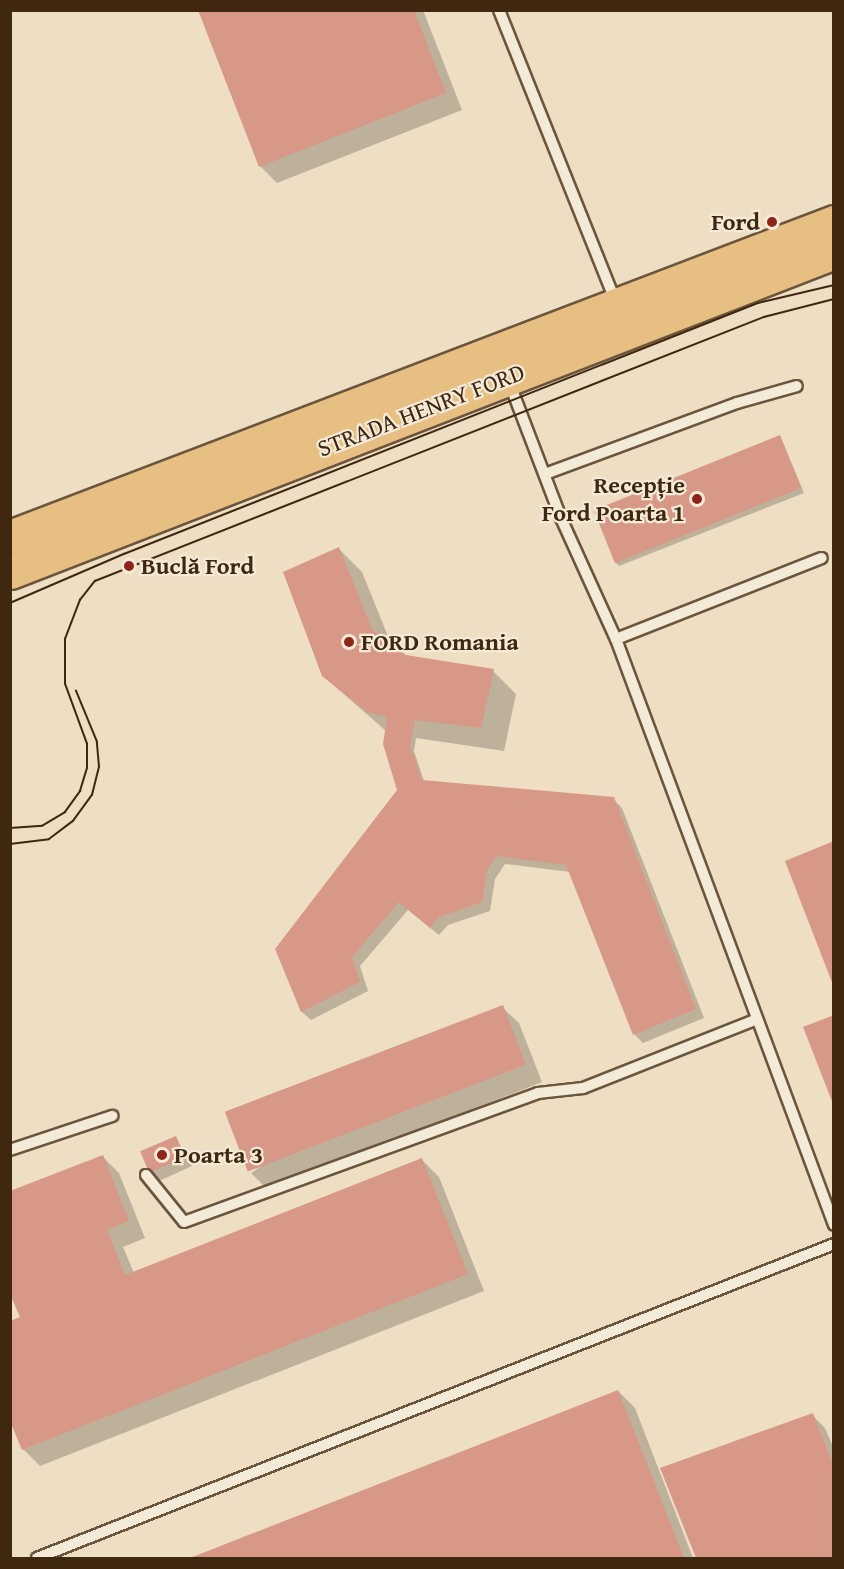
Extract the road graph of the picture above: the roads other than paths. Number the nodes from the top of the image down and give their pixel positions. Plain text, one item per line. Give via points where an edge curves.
1 (499, 10) edge
2 (834, 222) edge
3 (834, 252) edge
4 (617, 305) junction
5 (507, 376) junction
6 (797, 386) dead end
7 (545, 474) junction
8 (10, 537) edge
9 (822, 558) dead end
10 (10, 572) edge
11 (616, 639) junction
12 (757, 1019) junction
13 (112, 1116) dead end
14 (10, 1150) edge
15 (146, 1174) dead end
16 (834, 1225) edge
17 (834, 1244) edge
18 (37, 1558) edge

1 - 4 lane
2 - 4 main road, STRADA HENRY FORD
3 - 5 main road, STRADA HENRY FORD
4 - 8 main road, STRADA HENRY FORD
5 - 7 lane
5 - 10 main road, STRADA HENRY FORD
6 - 7 lane via 736,403
7 - 11 lane
9 - 11 lane
11 - 12 lane
12 - 15 lane via 584,1088 538,1093 184,1221
12 - 16 lane
13 - 14 lane
17 - 18 lane

